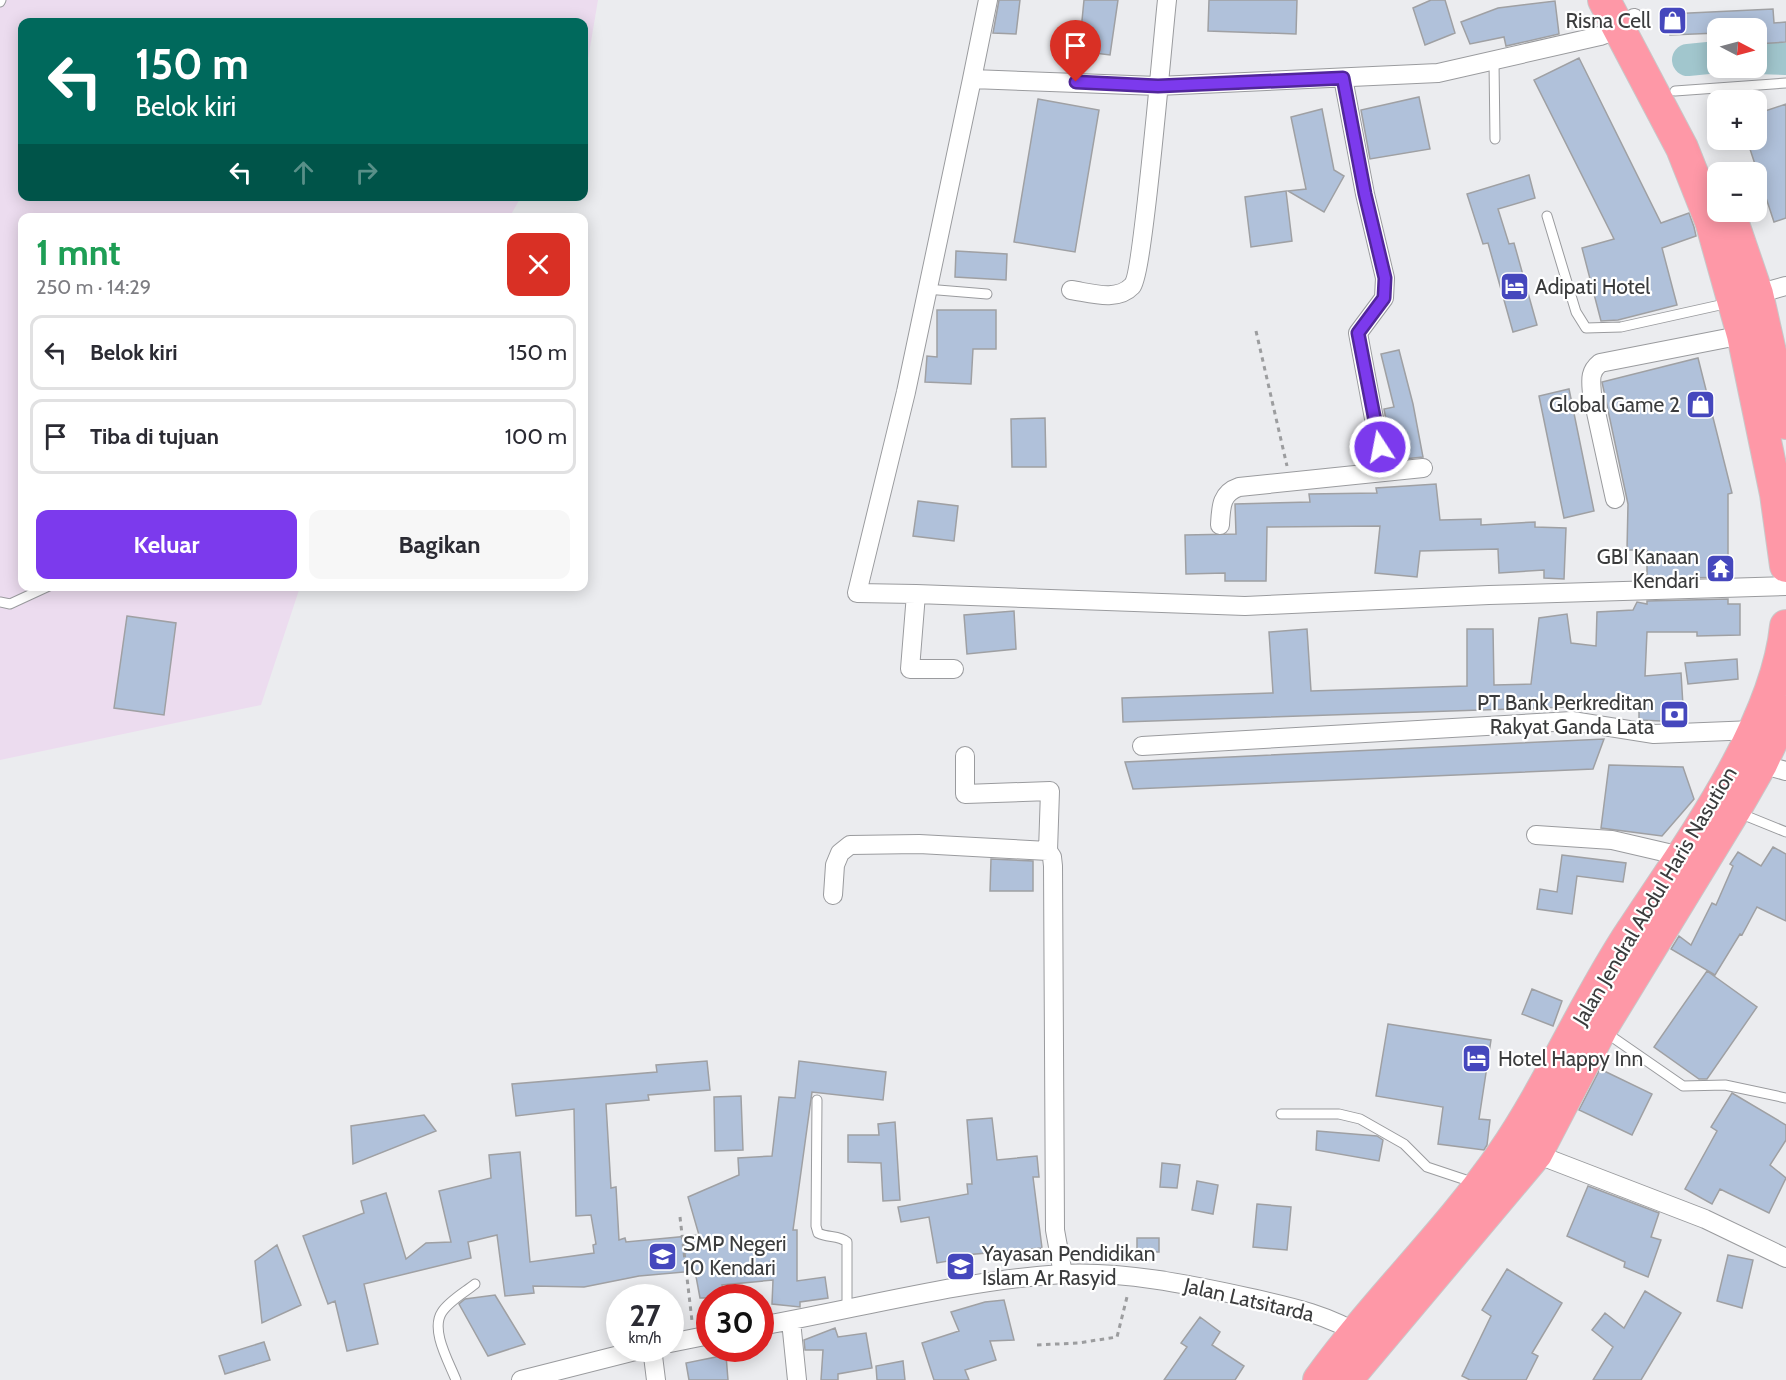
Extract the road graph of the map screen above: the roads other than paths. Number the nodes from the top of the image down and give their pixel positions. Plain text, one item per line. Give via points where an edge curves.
1 (988, 0) edge
2 (1167, 0) edge
3 (1604, 0) edge
4 (1626, 16) edge
5 (1494, 62) junction
6 (1343, 78) junction
7 (972, 79) junction
8 (1786, 83) edge
9 (1158, 86) junction
10 (1675, 91) junction
11 (1495, 139) dead end
12 (1710, 162) edge
13 (1548, 216) dead end
14 (1734, 222) edge
15 (926, 289) junction
16 (1071, 290) dead end
17 (987, 294) dead end
18 (1759, 294) edge
19 (1743, 335) junction
20 (1780, 436) edge
21 (1423, 468) dead end
22 (1384, 472) junction
23 (1615, 499) dead end
24 (1220, 525) dead end
25 (1786, 566) edge
26 (1786, 586) edge
27 (38, 591) edge
28 (916, 594) junction
29 (0, 602) edge
30 (1786, 626) edge
31 (954, 669) dead end
32 (1786, 708) edge
33 (1754, 730) junction
34 (1142, 746) dead end
35 (965, 756) dead end
36 (1774, 768) edge
37 (1734, 811) junction
38 (1786, 832) edge
39 (1536, 835) dead end
40 (1048, 851) junction
41 (1681, 856) junction
42 (833, 896) dead end
43 (1601, 1029) junction
44 (1786, 1098) edge
45 (818, 1100) dead end
46 (1281, 1114) dead end
47 (1536, 1154) junction
48 (1480, 1184) junction
49 (1786, 1258) edge
50 (1063, 1274) junction
51 (475, 1284) dead end
52 (848, 1307) junction
53 (791, 1321) junction
54 (774, 1324) edge
55 (1365, 1339) junction
56 (606, 1361) edge
57 (653, 1362) edge
58 (563, 1374) edge
59 (1343, 1379) edge
60 (456, 1380) edge
61 (521, 1380) edge
62 (656, 1380) edge
63 (797, 1380) edge

1 - 7 street
2 - 9 street
3 - 4 highway
4 - 5 street
4 - 10 highway
4 - 18 highway via 1711,221
5 - 6 street via 1437,73
5 - 11 lane
6 - 9 street
6 - 22 street via 1385,278 1384,298 1358,333
7 - 9 street
7 - 15 street
8 - 10 lane
9 - 16 street via 1135,284 1125,293 1109,296
10 - 12 highway
13 - 18 lane via 1576,312 1586,328 1621,327
14 - 18 highway
15 - 17 lane
15 - 28 street via 906,392 857,593
18 - 19 highway
18 - 20 highway
19 - 20 highway
19 - 23 street via 1600,363 1593,369 1592,394
20 - 25 highway
21 - 22 street
22 - 24 street via 1296,479 1229,491 1221,507
26 - 28 street via 1245,606
27 - 29 lane via 10,604
28 - 31 street via 910,669
30 - 33 highway, Jalan Jendral Abdul Haris Nasution via 1780,661
32 - 36 highway, Jalan Jendral Abdul Haris Nasution
33 - 34 street via 1654,734 1572,721
33 - 41 highway, Jalan Jendral Abdul Haris Nasution
35 - 40 street via 965,794 1050,791
36 - 37 highway, Jalan Jendral Abdul Haris Nasution
37 - 38 lane
37 - 43 highway, Jalan Jendral Abdul Haris Nasution
39 - 41 street via 1612,840
40 - 42 street via 920,844 850,845 840,853
40 - 50 street via 1053,866 1055,1230
41 - 48 highway, Jalan Jendral Abdul Haris Nasution via 1586,1005 1530,1113
43 - 44 lane via 1683,1086 1725,1085
43 - 47 highway, Jalan Jendral Abdul Haris Nasution
45 - 52 lane via 816,1226 823,1236 847,1242
46 - 48 lane via 1339,1114 1360,1119 1404,1143 1427,1167
47 - 49 street via 1705,1219
47 - 55 highway, Jalan Jendral Abdul Haris Nasution
48 - 55 highway, Jalan Jendral Abdul Haris Nasution via 1419,1261
50 - 52 street, Jalan Latsitarda via 932,1290
50 - 55 street, Jalan Latsitarda via 1132,1277 1209,1289 1314,1313
51 - 60 lane via 443,1310 438,1320 438,1332
52 - 53 street, Jalan Latsitarda
53 - 54 street, Jalan Latsitarda
53 - 63 street
55 - 59 highway, Jalan Jendral Abdul Haris Nasution
56 - 58 street
57 - 62 street
58 - 61 street

